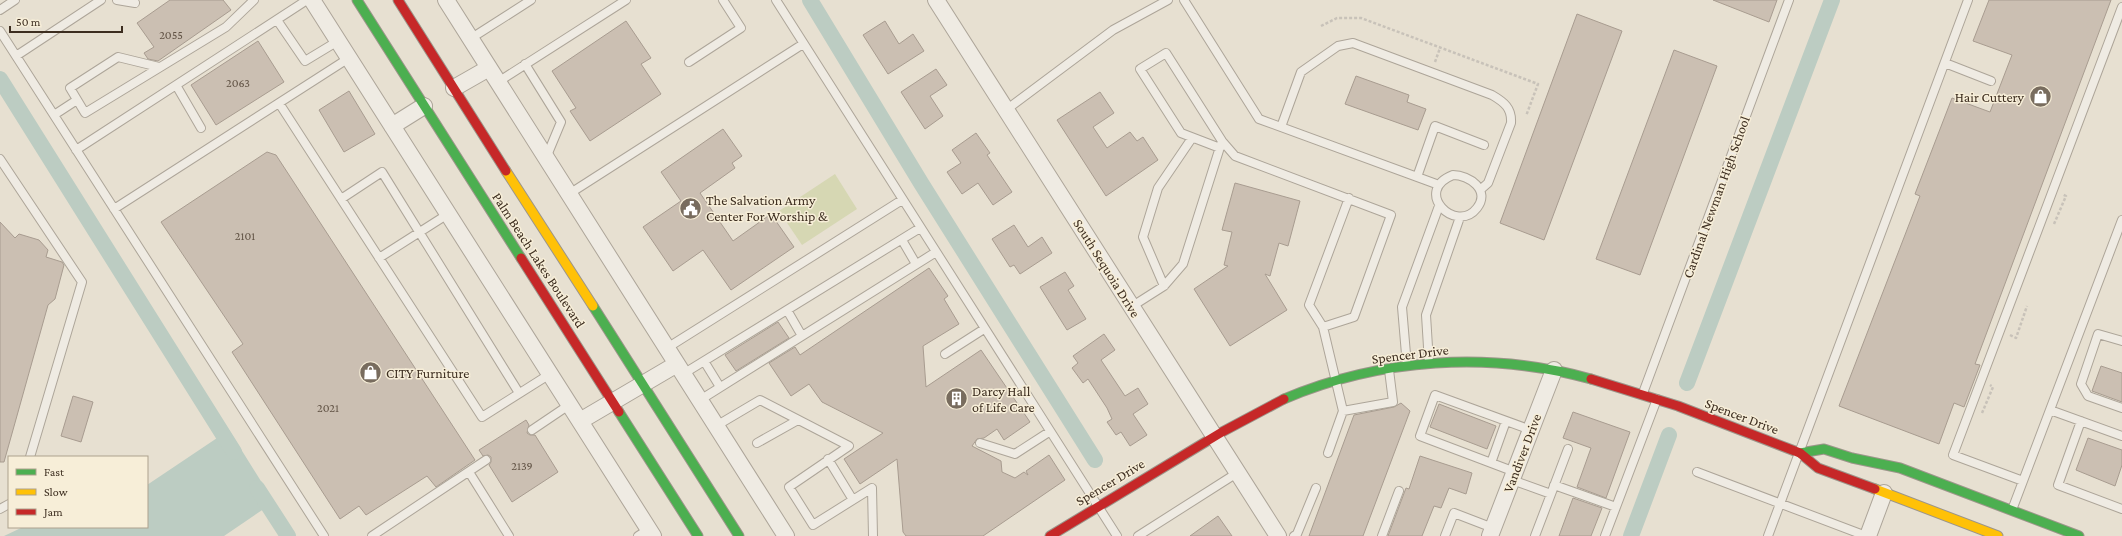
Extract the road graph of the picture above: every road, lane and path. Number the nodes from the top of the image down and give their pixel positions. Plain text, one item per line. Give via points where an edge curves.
1 (15, 0) edge
2 (101, 0) edge
3 (117, 0) edge
4 (254, 0) edge
5 (307, 0) edge
6 (312, 0) edge
7 (356, 0) edge
8 (398, 0) edge
9 (446, 0) edge
10 (531, 0) edge
11 (626, 0) edge
12 (723, 0) edge
13 (776, 0) edge
14 (936, 0) edge
15 (1168, 0) edge
16 (1184, 0) edge
17 (1789, 0) edge
18 (1968, 0) edge
19 (135, 3) dead end
20 (2122, 7) edge
21 (0, 10) edge
22 (277, 20) junction
23 (1321, 26) dead end
24 (0, 31) edge
25 (470, 39) junction
26 (338, 41) junction
27 (803, 44) junction
28 (1440, 48) junction
29 (16, 56) junction
30 (349, 58) junction
31 (689, 62) dead end
32 (1436, 62) dead end
33 (1945, 63) junction
34 (525, 64) junction
35 (159, 67) junction
36 (489, 68) junction
37 (1991, 81) dead end
38 (498, 82) junction
39 (176, 85) junction
40 (454, 88) junction
41 (77, 100) junction
42 (279, 103) junction
43 (424, 106) junction
44 (1006, 110) junction
45 (54, 115) junction
46 (1526, 116) dead end
47 (392, 126) junction
48 (1281, 127) junction
49 (201, 128) dead end
50 (1192, 138) junction
51 (1221, 144) junction
52 (1484, 145) dead end
53 (76, 150) junction
54 (546, 158) junction
55 (0, 159) edge
56 (1417, 177) junction
57 (1439, 185) junction
58 (1480, 190) junction
59 (569, 194) junction
60 (1349, 198) junction
61 (341, 199) junction
62 (902, 200) junction
63 (1439, 206) junction
64 (114, 209) junction
65 (448, 214) junction
66 (1460, 217) junction
67 (2122, 220) edge
68 (920, 228) junction
69 (420, 232) junction
70 (902, 240) junction
71 (936, 252) junction
72 (379, 258) junction
73 (916, 264) junction
74 (1164, 286) junction
75 (1131, 307) junction
76 (787, 310) junction
77 (1323, 327) junction
78 (984, 329) junction
79 (802, 336) junction
80 (2122, 341) edge
81 (666, 348) junction
82 (945, 354) dead end
83 (704, 361) junction
84 (1430, 364) junction
85 (1407, 366) junction
86 (680, 369) junction
87 (1389, 369) junction
88 (1554, 370) junction
89 (550, 374) junction
90 (1335, 381) junction
91 (642, 385) junction
92 (720, 387) junction
93 (519, 393) junction
94 (1642, 394) junction
95 (1657, 399) junction
96 (700, 400) junction
97 (613, 402) junction
98 (569, 405) junction
99 (2122, 408) edge
100 (2050, 410) junction
101 (1343, 412) junction
102 (798, 420) junction
103 (580, 421) junction
104 (1506, 421) junction
105 (2081, 421) junction
106 (716, 426) junction
107 (532, 430) dead end
108 (1531, 430) junction
109 (1049, 432) junction
110 (1214, 436) junction
111 (2122, 436) edge
112 (757, 443) dead end
113 (980, 443) dead end
114 (1568, 449) dead end
115 (1328, 453) dead end
116 (1800, 453) junction
117 (30, 456) edge
118 (486, 460) dead end
119 (828, 460) junction
120 (1491, 463) junction
121 (469, 472) junction
122 (1697, 472) dead end
123 (1237, 473) junction
124 (1513, 476) junction
125 (2023, 481) junction
126 (1554, 485) junction
127 (1316, 488) dead end
128 (1399, 491) dead end
129 (1884, 493) junction
130 (1551, 494) junction
131 (853, 500) junction
132 (1780, 504) junction
133 (1098, 505) junction
134 (1616, 507) junction
135 (2122, 509) edge
136 (2009, 514) junction
137 (1988, 523) dead end
138 (1970, 525) junction
139 (781, 532) edge
140 (1492, 532) edge
141 (646, 534) edge
142 (324, 536) edge
143 (372, 536) edge
144 (509, 536) edge
145 (698, 536) edge
146 (739, 536) edge
147 (873, 536) edge
148 (1051, 536) edge
149 (1117, 536) edge
150 (1138, 536) edge
151 (1278, 536) edge
152 (1294, 536) edge
153 (1382, 536) edge
154 (1445, 536) edge
155 (1535, 536) edge
156 (1605, 536) edge
157 (1768, 536) edge
158 (1867, 536) edge
159 (1966, 536) edge
160 (1998, 536) edge
161 (2079, 536) edge

1 - 21 lane
2 - 29 lane
3 - 19 lane
4 - 35 lane via 226,27
5 - 22 lane
6 - 26 street
7 - 43 street, Palm Beach Lakes Boulevard
8 - 40 street, Palm Beach Lakes Boulevard
9 - 25 street
10 - 25 lane
11 - 34 lane
12 - 31 lane via 741,28
13 - 27 lane
14 - 44 street, South Sequoia Drive
15 - 44 lane via 1113,30
16 - 48 lane via 1259,119
17 - 94 lane, Cardinal Newman High School
18 - 33 lane
20 - 125 lane via 1953,455
22 - 26 lane via 304,62
22 - 39 lane
23 - 28 path via 1337,18 1361,18
24 - 29 lane
25 - 36 street
26 - 30 street
27 - 59 lane
27 - 62 lane
28 - 32 path
28 - 46 path via 1538,84
29 - 45 lane
30 - 42 lane
30 - 47 street
33 - 37 lane
33 - 116 lane
34 - 38 lane
34 - 54 lane via 561,122
35 - 41 lane via 85,112
35 - 41 lane via 118,57 70,88
36 - 38 street
36 - 40 street
38 - 54 street
39 - 49 lane
39 - 53 lane
40 - 91 street, Palm Beach Lakes Boulevard
41 - 45 lane
42 - 61 lane
42 - 64 lane
43 - 47 street
43 - 97 street, Palm Beach Lakes Boulevard
44 - 75 street, South Sequoia Drive
45 - 53 lane
47 - 65 street
48 - 56 lane
48 - 58 lane via 1301,72 1338,46 1353,44 1492,95 1509,108 1512,115 1511,124 1488,182
50 - 51 lane
50 - 51 lane via 1180,134 1140,69 1166,53
50 - 74 lane via 1158,188 1143,237
51 - 60 lane via 1235,156
51 - 74 lane via 1183,264
52 - 56 lane via 1435,126
53 - 64 lane
54 - 59 street
55 - 117 lane via 82,282
56 - 57 lane
57 - 58 lane via 1445,178 1461,175 1476,183
57 - 63 lane via 1436,198
58 - 66 lane via 1480,205 1475,211
59 - 81 street
60 - 77 lane via 1309,305
60 - 77 lane via 1391,215 1354,317
61 - 69 lane via 382,172
61 - 72 lane
62 - 68 lane
62 - 81 lane
63 - 66 lane
63 - 85 lane via 1402,308
64 - 142 lane
65 - 69 lane
65 - 89 street
66 - 84 lane via 1426,315
67 - 100 lane
68 - 70 lane
68 - 71 lane
69 - 72 lane
69 - 93 lane
70 - 73 lane
70 - 76 lane
71 - 73 lane
71 - 78 lane
72 - 93 lane via 482,417
73 - 79 lane
74 - 75 lane
75 - 110 street, South Sequoia Drive
76 - 79 lane
76 - 83 lane
77 - 90 lane
78 - 82 lane
78 - 109 lane
79 - 92 lane
80 - 99 lane via 2098,334 2081,384 2088,396
81 - 86 street
83 - 86 lane
83 - 92 lane
84 - 85 street, Spencer Drive
84 - 88 street, Spencer Drive via 1486,362
85 - 87 street, Spencer Drive
86 - 91 street
86 - 96 street
87 - 90 street, Spencer Drive
87 - 101 lane via 1393,402
88 - 94 street, Spencer Drive via 1596,379
88 - 108 street, Vandiver Drive
89 - 93 lane
89 - 98 street
90 - 101 lane
90 - 110 street, Spencer Drive via 1292,396 1250,415
91 - 97 street
91 - 146 street, Palm Beach Lakes Boulevard
92 - 96 lane
94 - 95 street, Spencer Drive
95 - 116 street, Spencer Drive
95 - 134 lane
96 - 106 street
97 - 103 street
97 - 145 street, Palm Beach Lakes Boulevard
98 - 103 street
98 - 107 lane
100 - 105 lane
100 - 125 lane
101 - 115 lane
102 - 106 lane via 760,400
102 - 112 lane
102 - 119 lane via 849,446
103 - 141 street
104 - 108 lane
104 - 120 lane
104 - 120 lane via 1435,395 1420,436
105 - 111 lane
105 - 135 lane via 2058,485
106 - 139 street
108 - 124 street, Vandiver Drive
109 - 113 lane via 1015,454
109 - 133 lane
110 - 123 street, South Sequoia Drive
110 - 133 street, Spencer Drive
114 - 126 lane
116 - 129 street, Spencer Drive via 1818,468
116 - 132 lane
116 - 136 street via 1824,449 1900,468
118 - 121 lane
119 - 131 lane
119 - 131 lane via 789,487 813,525
120 - 124 lane
121 - 143 lane
121 - 144 lane
122 - 132 lane
123 - 150 lane
123 - 151 street, South Sequoia Drive
124 - 130 lane
124 - 140 street, Vandiver Drive
125 - 136 lane
126 - 130 lane
126 - 134 lane
127 - 152 lane
128 - 153 lane
129 - 138 street, Spencer Drive
129 - 158 street
130 - 155 lane
131 - 147 lane via 872,488
132 - 157 lane
132 - 158 lane
133 - 148 street, Spencer Drive
133 - 149 lane
134 - 156 lane
136 - 161 street
137 - 138 street
138 - 159 lane
138 - 160 street, Spencer Drive
140 - 154 lane via 1454,513

